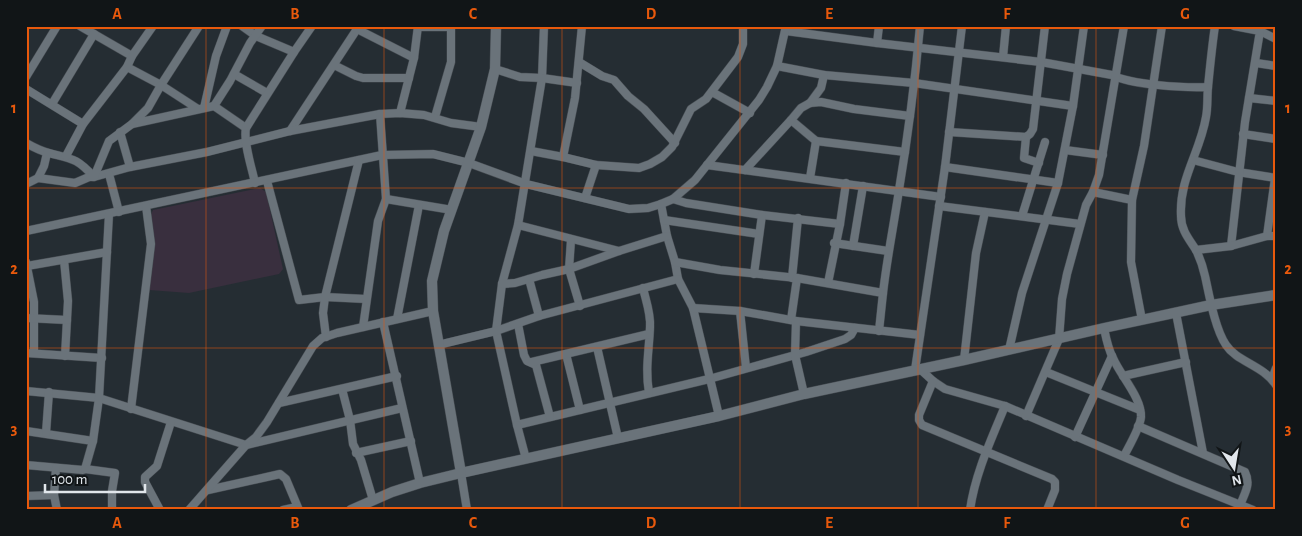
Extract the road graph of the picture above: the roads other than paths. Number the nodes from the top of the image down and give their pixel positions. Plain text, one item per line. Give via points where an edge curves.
1 (57, 26) edge
2 (80, 26) edge
3 (153, 26) edge
4 (199, 26) edge
5 (227, 26) edge
6 (242, 26) edge
7 (262, 26) edge
8 (312, 26) edge
9 (418, 26) edge
10 (451, 26) edge
11 (496, 26) edge
12 (544, 26) edge
13 (582, 26) edge
14 (744, 26) edge
15 (879, 26) edge
16 (920, 26) edge
17 (962, 26) edge
18 (1006, 26) edge
19 (1045, 26) edge
20 (1084, 26) edge
21 (1124, 26) edge
22 (1162, 26) edge
23 (1215, 26) edge
24 (1234, 26) edge
25 (358, 28) edge
26 (1260, 28) edge
27 (786, 29) edge
28 (94, 34) junction
29 (256, 36) junction
30 (1276, 39) edge
31 (877, 43) junction
32 (918, 47) junction
33 (294, 52) junction
34 (959, 52) junction
35 (132, 56) junction
36 (1003, 57) junction
37 (414, 58) junction
38 (579, 62) junction
39 (1041, 62) junction
40 (1256, 63) junction
41 (334, 65) junction
42 (777, 66) junction
43 (1276, 66) edge
44 (127, 67) junction
45 (1078, 68) junction
46 (495, 69) junction
47 (234, 74) junction
48 (824, 75) junction
49 (1116, 76) junction
50 (26, 77) edge
51 (409, 78) junction
52 (542, 78) junction
53 (577, 83) junction
54 (914, 83) junction
55 (1154, 84) junction
56 (161, 85) junction
57 (1208, 87) junction
58 (26, 89) edge
59 (956, 89) junction
60 (712, 92) junction
61 (267, 93) junction
62 (1249, 98) junction
63 (1035, 100) junction
64 (1276, 101) edge
65 (810, 102) junction
66 (52, 104) junction
67 (214, 106) junction
68 (1073, 106) junction
69 (201, 109) junction
70 (400, 113) junction
71 (750, 113) junction
72 (380, 114) junction
73 (910, 116) junction
74 (435, 117) junction
75 (791, 120) junction
76 (83, 124) junction
77 (132, 124) junction
78 (481, 127) junction
79 (246, 128) junction
80 (290, 131) junction
81 (120, 132) junction
82 (949, 132) junction
83 (1243, 134) junction
84 (1026, 137) junction
85 (1276, 139) edge
86 (816, 141) junction
87 (247, 142) junction
88 (675, 142) junction
89 (1045, 142) dead end
90 (26, 143) edge
91 (1065, 150) junction
92 (531, 151) junction
93 (905, 152) junction
94 (47, 153) junction
95 (1103, 154) junction
96 (382, 155) junction
97 (66, 156) junction
98 (564, 156) junction
99 (359, 160) junction
100 (1193, 160) junction
101 (469, 163) junction
102 (1039, 163) junction
103 (707, 165) junction
104 (596, 166) junction
105 (945, 167) junction
106 (130, 168) junction
107 (744, 170) junction
108 (1238, 172) junction
109 (109, 174) junction
110 (94, 177) junction
111 (38, 178) junction
112 (810, 178) junction
113 (1275, 178) edge
114 (1032, 180) junction
115 (267, 181) junction
116 (255, 183) junction
117 (1058, 183) junction
118 (26, 184) edge
119 (526, 184) junction
120 (846, 184) junction
121 (863, 186) junction
122 (899, 191) junction
123 (1093, 192) junction
124 (941, 197) junction
125 (585, 198) junction
126 (386, 199) junction
127 (673, 199) junction
128 (1132, 200) junction
129 (661, 204) junction
130 (419, 205) junction
131 (146, 206) junction
132 (939, 206) junction
133 (452, 210) junction
134 (119, 212) junction
135 (985, 212) junction
136 (109, 214) junction
137 (762, 215) junction
138 (1022, 216) junction
139 (798, 218) junction
140 (1046, 219) junction
141 (664, 220) junction
142 (840, 224) junction
143 (1080, 224) junction
144 (518, 225) junction
145 (26, 231) edge
146 (759, 234) junction
147 (667, 236) junction
148 (1267, 236) junction
149 (1276, 236) edge
150 (571, 240) junction
151 (834, 243) junction
152 (853, 246) junction
153 (1231, 246) junction
154 (1196, 250) junction
155 (619, 251) junction
156 (108, 252) junction
157 (888, 252) junction
158 (64, 260) junction
159 (675, 262) junction
160 (27, 264) edge
161 (568, 269) junction
162 (754, 274) junction
163 (794, 278) junction
164 (529, 279) junction
165 (678, 280) junction
166 (828, 283) junction
167 (502, 284) junction
168 (643, 288) junction
169 (883, 293) junction
170 (1276, 295) edge
171 (325, 297) junction
172 (366, 299) junction
173 (1211, 305) junction
174 (580, 306) junction
175 (693, 308) junction
176 (433, 311) junction
177 (740, 311) junction
178 (1176, 313) junction
179 (539, 316) junction
180 (30, 318) edge
181 (397, 319) junction
182 (67, 320) junction
183 (1142, 320) junction
184 (794, 321) junction
185 (384, 322) junction
186 (518, 324) junction
187 (363, 327) junction
188 (855, 328) junction
189 (1104, 328) junction
190 (496, 331) junction
191 (878, 331) junction
192 (649, 334) junction
193 (920, 335) junction
194 (326, 337) junction
195 (1059, 339) junction
196 (438, 344) junction
197 (597, 347) junction
198 (1009, 350) junction
199 (30, 353) edge
200 (566, 354) junction
201 (795, 355) junction
202 (65, 356) junction
203 (1112, 356) junction
204 (102, 358) junction
205 (964, 360) junction
206 (532, 362) junction
207 (1186, 362) junction
208 (746, 368) junction
209 (918, 369) junction
210 (1046, 372) junction
211 (1275, 375) edge
212 (397, 376) junction
213 (1123, 376) junction
214 (709, 379) junction
215 (933, 381) junction
216 (342, 389) junction
217 (26, 391) edge
218 (1096, 391) junction
219 (49, 392) junction
220 (649, 393) junction
221 (804, 394) junction
222 (99, 398) junction
223 (279, 403) junction
224 (610, 403) junction
225 (1004, 406) junction
226 (402, 408) junction
227 (131, 409) junction
228 (580, 410) junction
229 (1140, 410) junction
230 (719, 416) junction
231 (1026, 416) junction
232 (550, 417) junction
233 (350, 420) junction
234 (171, 422) junction
235 (517, 425) junction
236 (1138, 426) junction
237 (26, 431) edge
238 (46, 433) junction
239 (1075, 437) junction
240 (618, 438) junction
241 (94, 441) junction
242 (411, 441) junction
243 (246, 445) junction
244 (356, 452) junction
245 (986, 452) junction
246 (1204, 454) junction
247 (1124, 456) junction
248 (526, 458) junction
249 (26, 465) edge
250 (56, 468) junction
251 (86, 469) junction
252 (461, 473) junction
253 (420, 483) junction
254 (208, 490) junction
255 (26, 496) edge
256 (54, 496) junction
257 (373, 500) junction
258 (1240, 505) junction
259 (298, 508) edge
260 (57, 510) edge
261 (112, 510) edge
262 (160, 510) edge
263 (189, 510) edge
264 (283, 510) edge
265 (351, 510) edge
266 (467, 510) edge
267 (970, 510) edge
268 (1047, 510) edge
269 (1253, 510) edge

1 - 50 street
2 - 28 street
3 - 35 street
4 - 56 street
5 - 69 street
6 - 29 street
7 - 29 street
8 - 33 street
9 - 10 street
9 - 37 street
10 - 74 street via 451,62
11 - 46 street
12 - 52 street
13 - 38 street
14 - 60 street via 738,57
15 - 31 street
16 - 32 street
17 - 34 street
18 - 36 street
19 - 39 street
20 - 45 street
21 - 49 street
22 - 55 street
23 - 57 street
24 - 26 street
25 - 37 street
25 - 41 street
26 - 30 street
26 - 40 street
27 - 31 street
27 - 42 street
28 - 35 street
28 - 66 street
29 - 33 street
29 - 47 street
31 - 32 street
32 - 34 street
32 - 54 street
33 - 61 street
34 - 36 street
34 - 59 street
35 - 44 street
36 - 39 street
37 - 51 street
38 - 53 street
38 - 88 street via 614,80
39 - 45 street
39 - 63 street
40 - 43 street
40 - 62 street
41 - 51 street via 363,78
41 - 80 street
42 - 48 street
42 - 71 street
44 - 56 street
44 - 76 street
45 - 49 street
45 - 68 street
46 - 52 street via 520,77
46 - 78 street
47 - 61 street
47 - 67 street
48 - 54 street
48 - 65 street via 822,88
49 - 55 street
49 - 95 street
51 - 70 street
52 - 53 street
52 - 92 street
53 - 98 street
54 - 59 street
54 - 73 street
55 - 57 street
55 - 128 street
56 - 69 street
56 - 77 street via 148,108
57 - 100 street via 1206,116
58 - 66 street
59 - 63 street
59 - 82 street
60 - 71 street
60 - 88 street via 691,109
61 - 79 street
62 - 64 street
62 - 83 street
63 - 68 street
63 - 84 street via 1033,129
65 - 73 street
65 - 75 street
66 - 76 street
67 - 69 street
67 - 79 street
68 - 91 street
69 - 77 street
70 - 72 street
70 - 74 street
71 - 103 street
72 - 80 street
72 - 96 street
73 - 93 street
74 - 78 street
75 - 86 street
75 - 107 street
76 - 97 street
77 - 81 street
78 - 101 street
79 - 87 street
80 - 87 street
81 - 106 street
81 - 110 street via 109,142
82 - 84 street
82 - 105 street
83 - 85 street
83 - 108 street
84 - 102 street via 1024,158
86 - 93 street
86 - 112 street
87 - 106 street
87 - 116 street
88 - 104 street via 662,157 639,168
89 - 102 street
90 - 94 street
91 - 95 street
91 - 117 street
92 - 98 street
92 - 119 street
93 - 122 street
94 - 97 street
94 - 111 street
95 - 123 street
96 - 99 street
96 - 101 street via 433,154
96 - 126 street
97 - 110 street via 77,161
98 - 104 street
99 - 115 street
99 - 171 street
100 - 108 street
100 - 154 street via 1181,199 1181,218 1184,232
101 - 119 street
101 - 133 street
102 - 114 street
103 - 107 street
103 - 127 street
104 - 125 street
105 - 114 street
105 - 124 street
106 - 109 street
107 - 112 street
108 - 113 street
108 - 153 street
109 - 110 street
109 - 134 street
110 - 111 street via 75,183
111 - 118 street
112 - 120 street
113 - 148 street
114 - 117 street
114 - 138 street
115 - 116 street
115 - 171 street via 300,300
116 - 131 street
117 - 140 street
119 - 125 street
119 - 144 street
120 - 121 street
120 - 142 street
121 - 122 street
121 - 152 street
122 - 124 street
122 - 157 street
123 - 128 street
123 - 143 street
124 - 132 street
125 - 129 street via 629,208
126 - 130 street
126 - 172 street via 378,220
127 - 129 street
127 - 137 street via 686,204
128 - 183 street via 1131,262
129 - 141 street
130 - 133 street
130 - 181 street
131 - 134 street
131 - 227 street via 151,244
132 - 135 street
132 - 193 street
133 - 176 street via 432,281
134 - 136 street
135 - 138 street
135 - 205 street via 976,253
136 - 145 street
136 - 156 street
137 - 139 street
137 - 146 street
138 - 140 street
139 - 142 street
139 - 163 street
140 - 143 street
140 - 198 street via 1022,293
141 - 146 street
141 - 147 street
142 - 151 street
143 - 195 street via 1062,299
144 - 150 street
144 - 167 street
146 - 162 street
147 - 155 street
147 - 159 street
148 - 149 street
148 - 153 street
150 - 155 street
150 - 161 street
151 - 152 street
151 - 166 street
152 - 157 street
153 - 154 street
154 - 173 street
155 - 161 street
156 - 158 street
156 - 204 street
157 - 169 street
158 - 160 street
158 - 182 street
159 - 162 street
159 - 165 street
160 - 180 street via 34,302
161 - 164 street
161 - 174 street
162 - 163 street
163 - 166 street
163 - 184 street
164 - 167 street
164 - 179 street
165 - 168 street
165 - 175 street
166 - 169 street
167 - 190 street
168 - 174 street
168 - 192 street via 650,315
169 - 191 street
170 - 173 street
171 - 172 street
171 - 194 street
172 - 187 street
173 - 178 street
173 - 211 street via 1225,344 1232,352
174 - 179 street
175 - 177 street
175 - 214 street
176 - 181 street
176 - 196 street
177 - 184 street
177 - 208 street
178 - 183 street
178 - 207 street
179 - 186 street
180 - 182 street
180 - 199 street
181 - 185 street
182 - 202 street
183 - 189 street
184 - 188 street
184 - 201 street
185 - 187 street
185 - 212 street
186 - 190 street
186 - 206 street via 524,356 527,362
187 - 194 street
188 - 191 street
188 - 201 street via 845,339
189 - 195 street
189 - 203 street
190 - 196 street
190 - 235 street
191 - 193 street
192 - 197 street
192 - 220 street via 646,368
193 - 209 street
194 - 223 street via 313,346
195 - 198 street
195 - 210 street
196 - 252 street
197 - 200 street
197 - 224 street
198 - 205 street
199 - 202 street
200 - 206 street
200 - 228 street
201 - 208 street
201 - 221 street
202 - 204 street
203 - 213 street
203 - 218 street
204 - 222 street
205 - 209 street
206 - 232 street via 539,374
207 - 213 street
207 - 246 street
208 - 214 street
209 - 215 street
209 - 221 street
210 - 218 street
210 - 231 street
212 - 216 street
212 - 226 street
213 - 229 street
214 - 220 street
214 - 230 street
215 - 225 street via 945,389
215 - 245 street via 918,420 922,425
216 - 223 street
216 - 233 street
217 - 219 street
218 - 229 street
218 - 239 street
219 - 222 street
219 - 238 street
220 - 224 street
221 - 230 street
222 - 227 street
222 - 241 street
223 - 243 street
224 - 228 street
224 - 240 street
225 - 231 street
225 - 245 street
226 - 233 street
226 - 242 street
227 - 234 street
228 - 232 street
229 - 236 street
230 - 240 street
231 - 239 street
232 - 235 street
233 - 243 street
233 - 244 street
234 - 243 street
234 - 262 street via 157,466 145,477
235 - 248 street
236 - 246 street
236 - 247 street
237 - 238 street
238 - 241 street
239 - 247 street
240 - 248 street
241 - 251 street
242 - 244 street
242 - 253 street
243 - 254 street
244 - 257 street
245 - 267 street via 974,486
245 - 268 street via 1052,479 1055,490
246 - 258 street via 1245,472 1248,485
247 - 258 street
248 - 252 street
249 - 250 street
250 - 251 street
250 - 256 street
251 - 261 street via 115,473
252 - 253 street
252 - 266 street
253 - 257 street
254 - 259 street via 280,474 286,479
254 - 263 street
255 - 256 street
256 - 260 street
257 - 265 street
258 - 269 street
259 - 264 street

